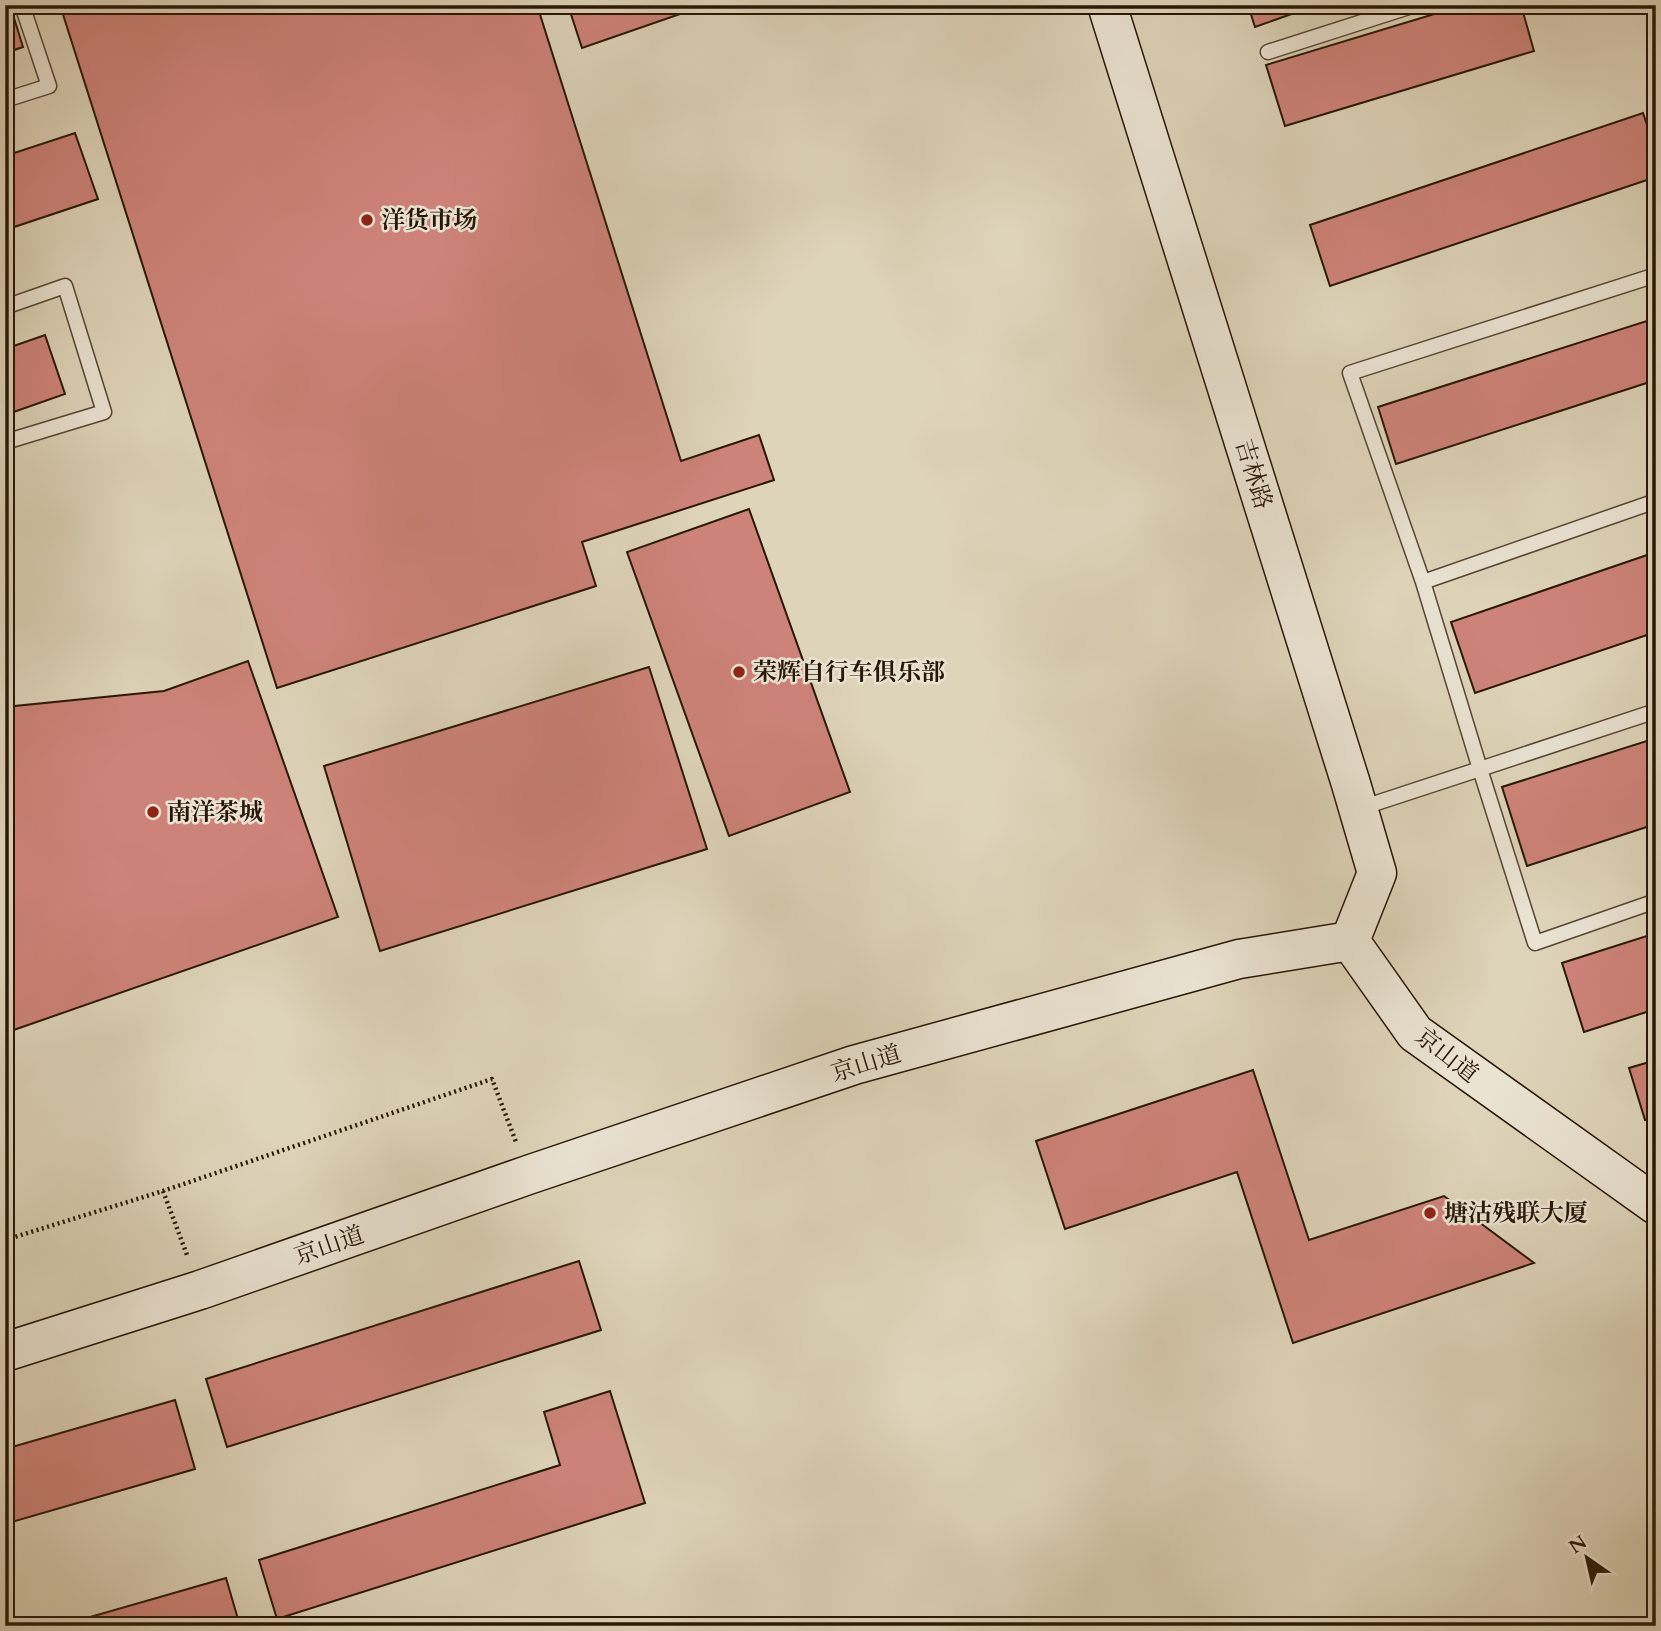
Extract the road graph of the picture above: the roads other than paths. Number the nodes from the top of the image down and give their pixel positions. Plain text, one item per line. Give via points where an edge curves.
1 (22, 5) edge
2 (1107, 5) edge
3 (1415, 5) edge
4 (1268, 52) dead end
5 (5, 100) edge
6 (1656, 275) edge
7 (5, 307) edge
8 (5, 442) edge
9 (1656, 501) edge
10 (1423, 582) junction
11 (1656, 711) edge
12 (1480, 769) junction
13 (1358, 809) junction
14 (1656, 901) edge
15 (1350, 941) junction
16 (1656, 1205) edge
17 (5, 1352) edge

1 - 5 lane via 49,86
2 - 13 street, 吉林路
3 - 4 lane
6 - 10 lane via 1350,373
7 - 8 lane via 65,286 104,412
9 - 10 lane
10 - 12 lane
11 - 12 lane
12 - 13 lane
12 - 14 lane via 1535,943
13 - 15 street, 吉林路 via 1377,873
15 - 16 street, 京山道 via 1415,1033
15 - 17 street, 京山道 via 1239,959 854,1065 200,1290

